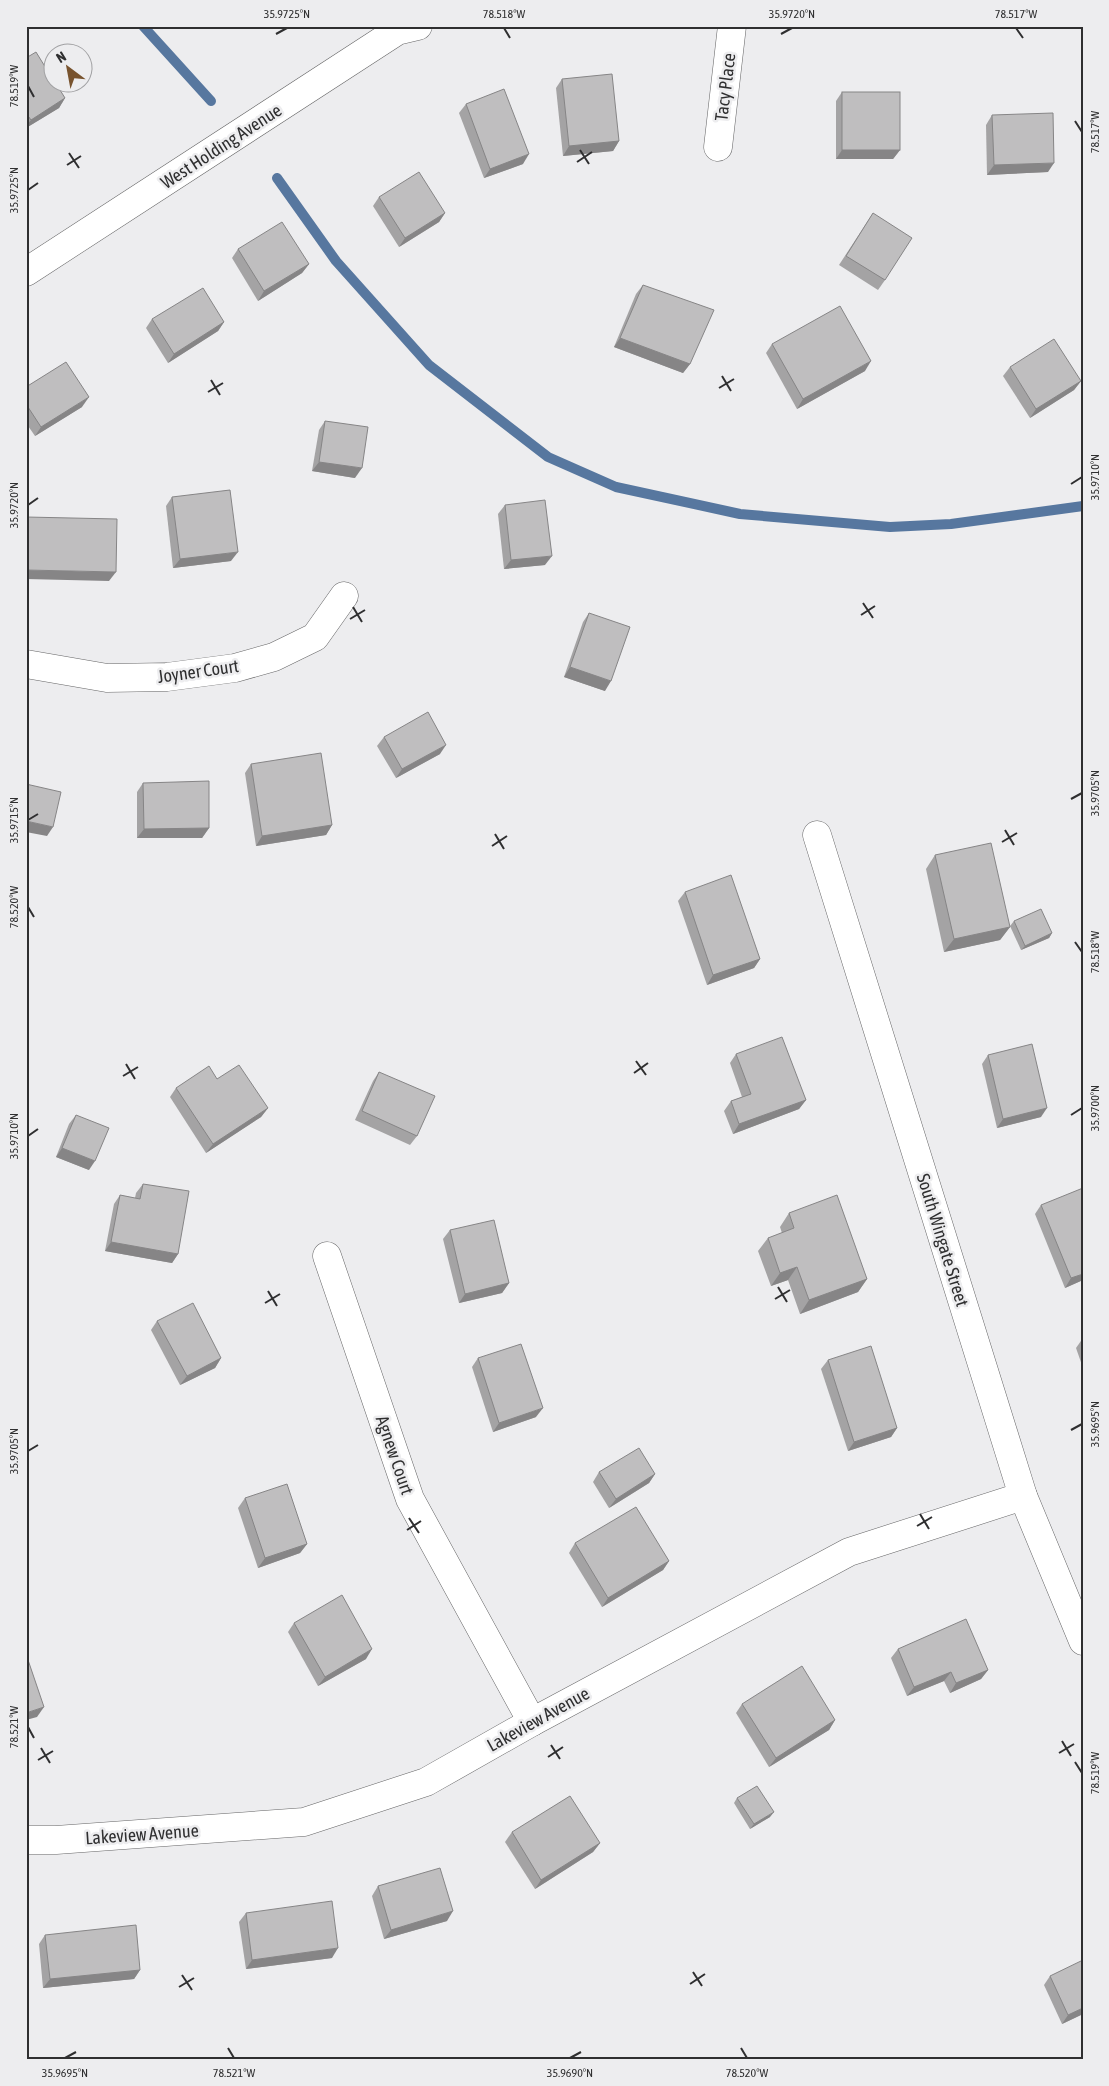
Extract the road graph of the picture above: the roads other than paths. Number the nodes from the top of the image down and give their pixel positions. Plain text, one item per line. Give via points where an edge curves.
1 (732, 26) edge
2 (403, 28) edge
3 (718, 147) dead end
4 (26, 272) edge
5 (344, 596) dead end
6 (26, 664) edge
7 (817, 835) dead end
8 (326, 1256) dead end
9 (1023, 1496) junction
10 (1083, 1641) edge
11 (532, 1722) junction
12 (26, 1840) edge

1 - 3 street, Tacy Place
2 - 4 street, West Holding Avenue
5 - 6 street, Joyner Court via 314,637 274,657 234,668 167,677 107,678
7 - 9 street, South Wingate Street
8 - 11 street, Agnew Court via 410,1499
9 - 10 street, South Wingate Street
9 - 11 street, Lakeview Avenue via 849,1552
11 - 12 street, Lakeview Avenue via 426,1782 304,1822

